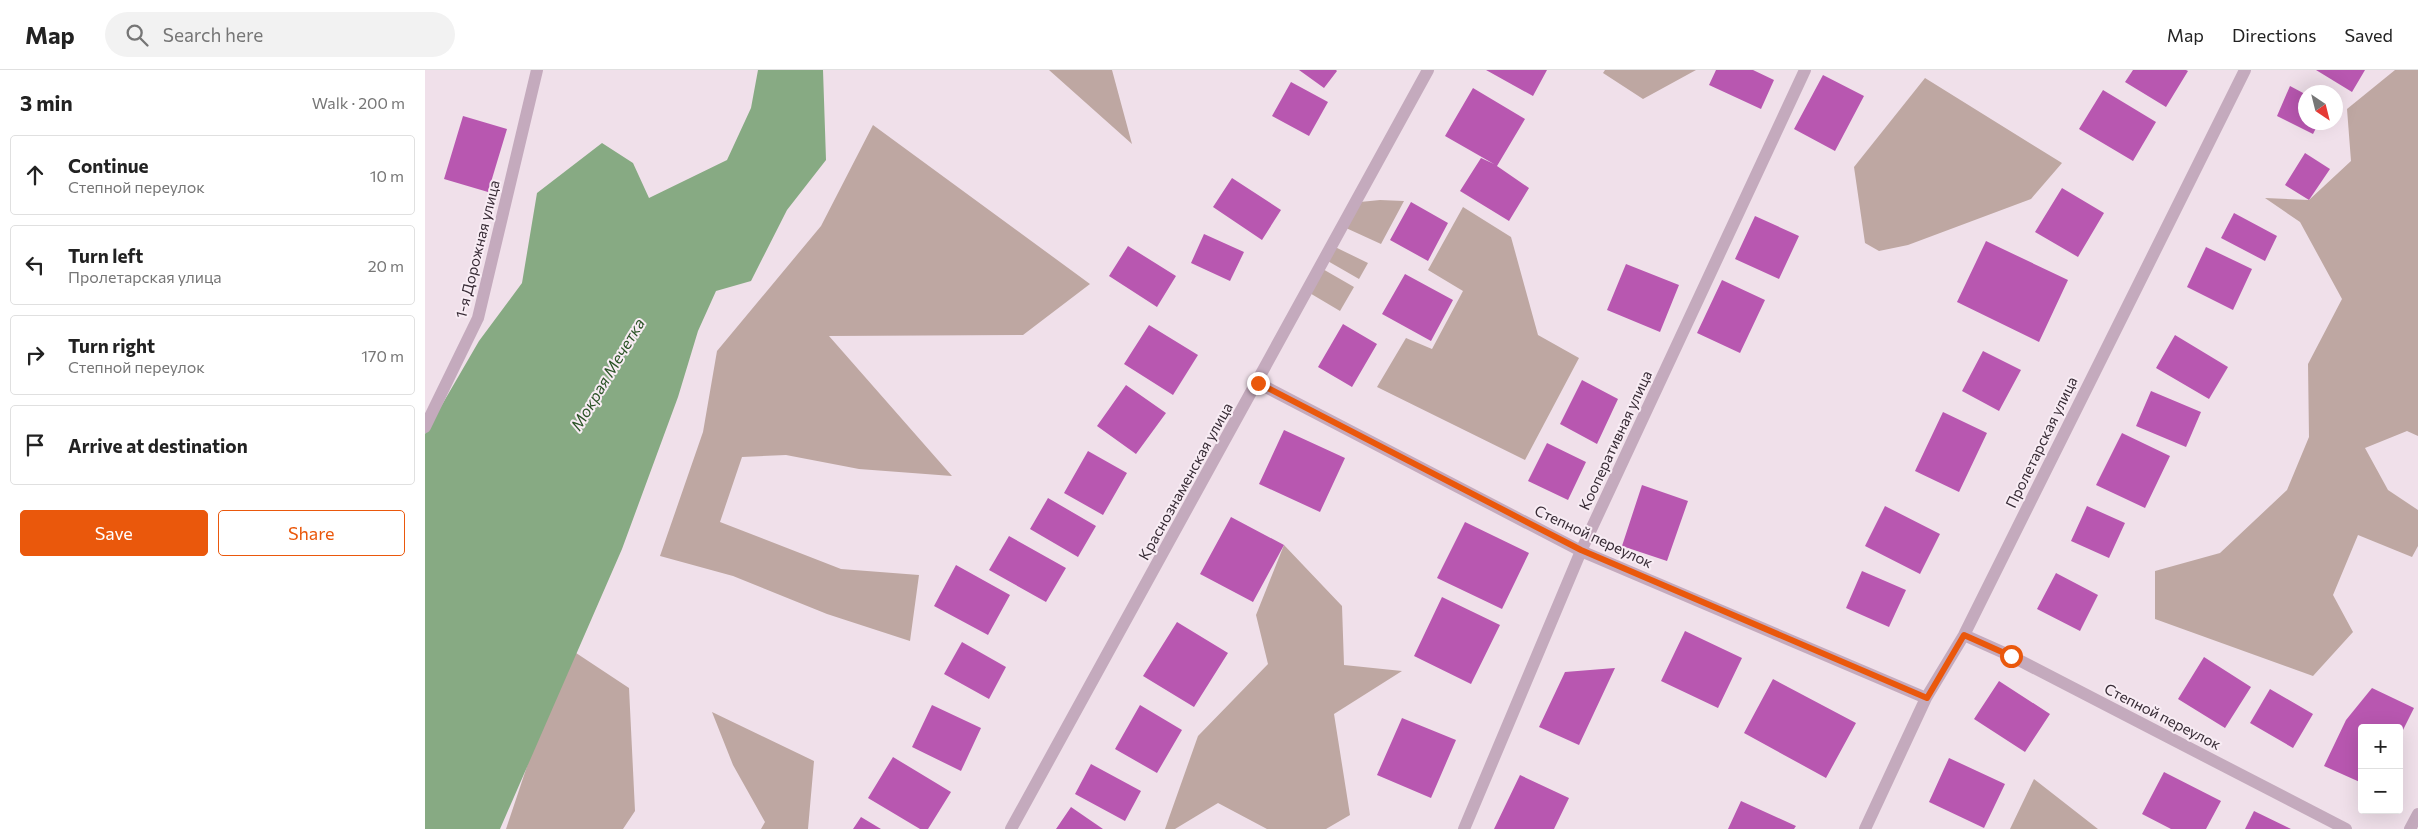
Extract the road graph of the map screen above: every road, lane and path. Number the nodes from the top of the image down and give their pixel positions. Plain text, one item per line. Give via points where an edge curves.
1 (537, 70) edge
2 (1428, 70) edge
3 (1805, 70) edge
4 (2245, 70) edge
5 (1258, 383) junction
6 (425, 427) edge
7 (1581, 550) junction
8 (1964, 635) junction
9 (1927, 698) junction
10 (2418, 814) edge
11 (1011, 829) edge
12 (1464, 829) edge
13 (1865, 829) edge
14 (2346, 829) edge
15 (2410, 829) edge

1 - 6 street, 1-я Дорожная улица via 479,318
2 - 5 street, Краснознаменская улица
3 - 7 street, Кооперативная улица
4 - 8 street, Пролетарская улица
5 - 7 street, Степной переулок
5 - 11 street, Краснознаменская улица
7 - 9 street, Степной переулок
7 - 12 street, Кооперативная улица
8 - 9 street, Пролетарская улица
8 - 14 street, Степной переулок via 2011,656
9 - 13 street, Пролетарская улица
10 - 15 street

